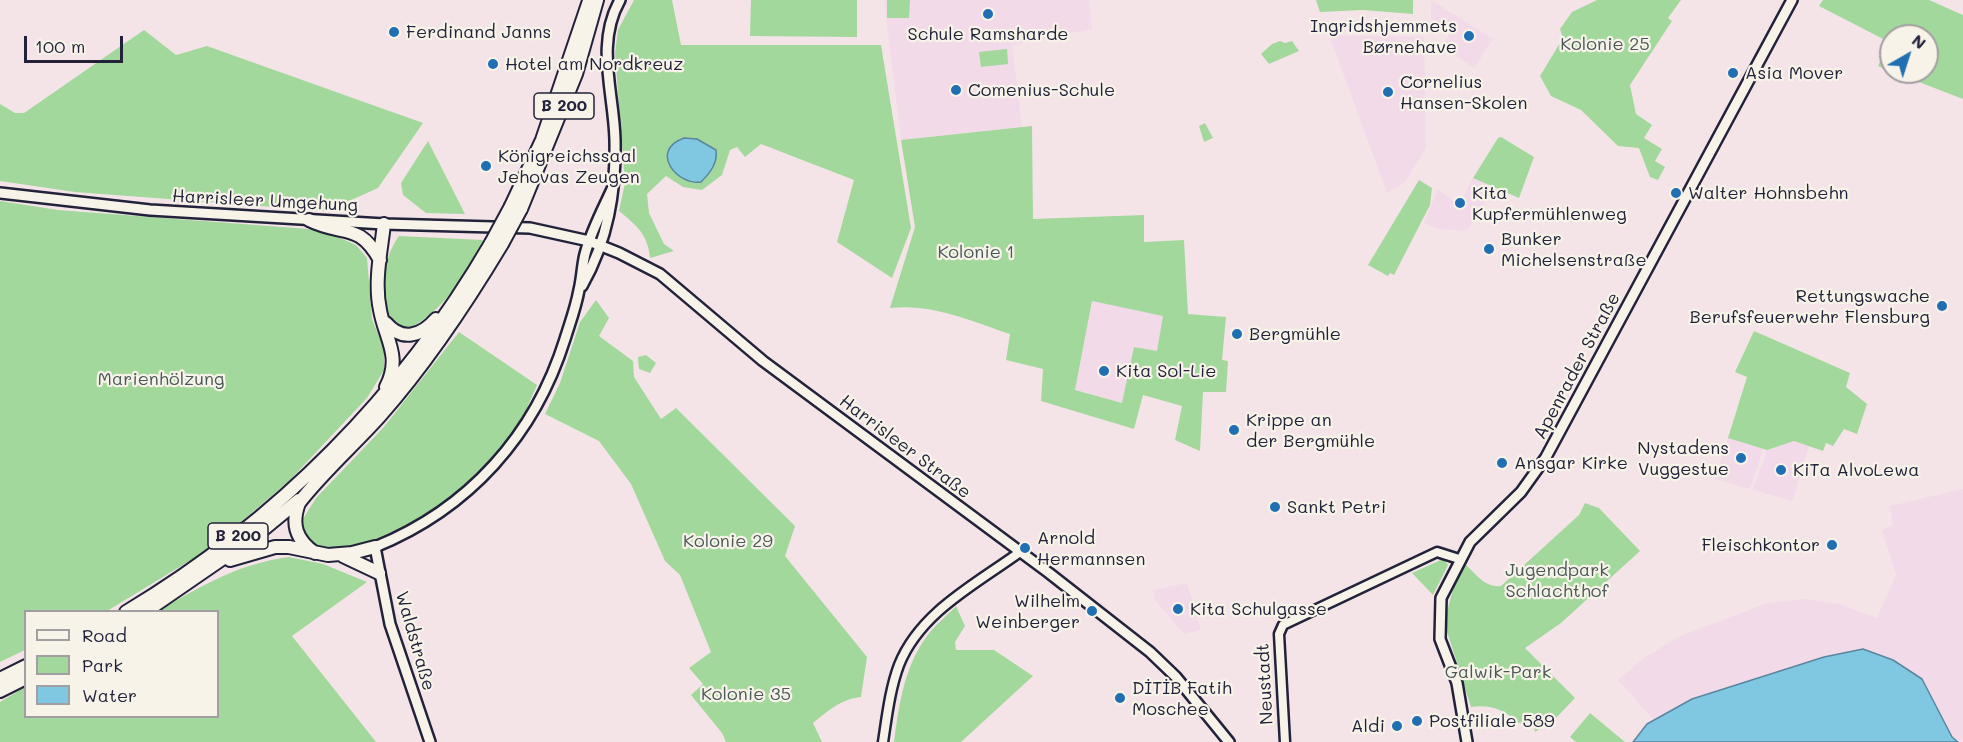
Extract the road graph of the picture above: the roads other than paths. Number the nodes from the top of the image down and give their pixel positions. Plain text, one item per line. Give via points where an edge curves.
1 (589, 0) edge
2 (597, 0) edge
3 (620, 0) edge
4 (1792, 0) edge
5 (613, 187) junction
6 (0, 193) edge
7 (516, 208) junction
8 (309, 220) junction
9 (384, 224) junction
10 (530, 228) joint
11 (589, 241) junction
12 (497, 243) junction
13 (602, 246) junction
14 (380, 260) junction
15 (580, 290) junction
16 (459, 295) junction
17 (383, 320) junction
18 (373, 408) junction
19 (306, 494) junction
20 (375, 547) junction
21 (1020, 552) junction
22 (315, 553) junction
23 (342, 555) junction
24 (1459, 559) junction
25 (217, 564) junction
26 (379, 573) junction
27 (129, 610) edge
28 (148, 610) edge
29 (24, 667) edge
30 (0, 679) edge
31 (24, 679) edge
32 (0, 691) edge
33 (430, 742) edge
34 (883, 742) edge
35 (1229, 742) edge
36 (1285, 742) edge
37 (1467, 742) edge

1 - 7 highway, B 200
2 - 7 highway, B 200 via 576,74
3 - 5 main road via 611,19 606,65 615,139
4 - 24 main road, Apenrader Straße via 1546,457 1521,492 1486,523
5 - 11 main road
5 - 13 main road
6 - 8 main road, Harrisleer Umgehung via 150,210
7 - 12 highway, B 200, bridge
8 - 9 main road, Harrisleer Umgehung
8 - 14 highway via 326,229 360,234
9 - 10 main road, Harrisleer Umgehung
9 - 14 highway
10 - 11 main road, Harrisleer Straße
11 - 13 main road, Harrisleer Straße
11 - 15 main road
12 - 16 highway, B 200
12 - 19 highway, B 200 via 463,307 413,376 381,416
13 - 15 main road
13 - 21 main road, Harrisleer Straße via 660,274 763,361
14 - 17 highway
15 - 20 main road via 544,391 518,438 458,500 414,529
16 - 17 highway via 424,331 410,335 393,331
16 - 18 highway, B 200
17 - 18 highway via 394,365
18 - 27 highway, B 200 via 310,475 248,529
19 - 22 highway via 295,514 295,526 305,546
19 - 25 highway, B 200
20 - 23 highway
20 - 26 main road, Waldstraße
21 - 34 street via 937,612 915,635 894,680
21 - 35 main road, Harrisleer Straße via 1164,664
22 - 23 highway
22 - 25 highway via 275,547
23 - 26 highway
24 - 36 street, Neustadt via 1437,552 1283,626 1279,634
24 - 37 main road, Apenrader Straße via 1441,598 1438,625 1457,683
25 - 28 highway, B 200
26 - 33 main road, Waldstraße via 390,624
29 - 30 highway
31 - 32 highway

